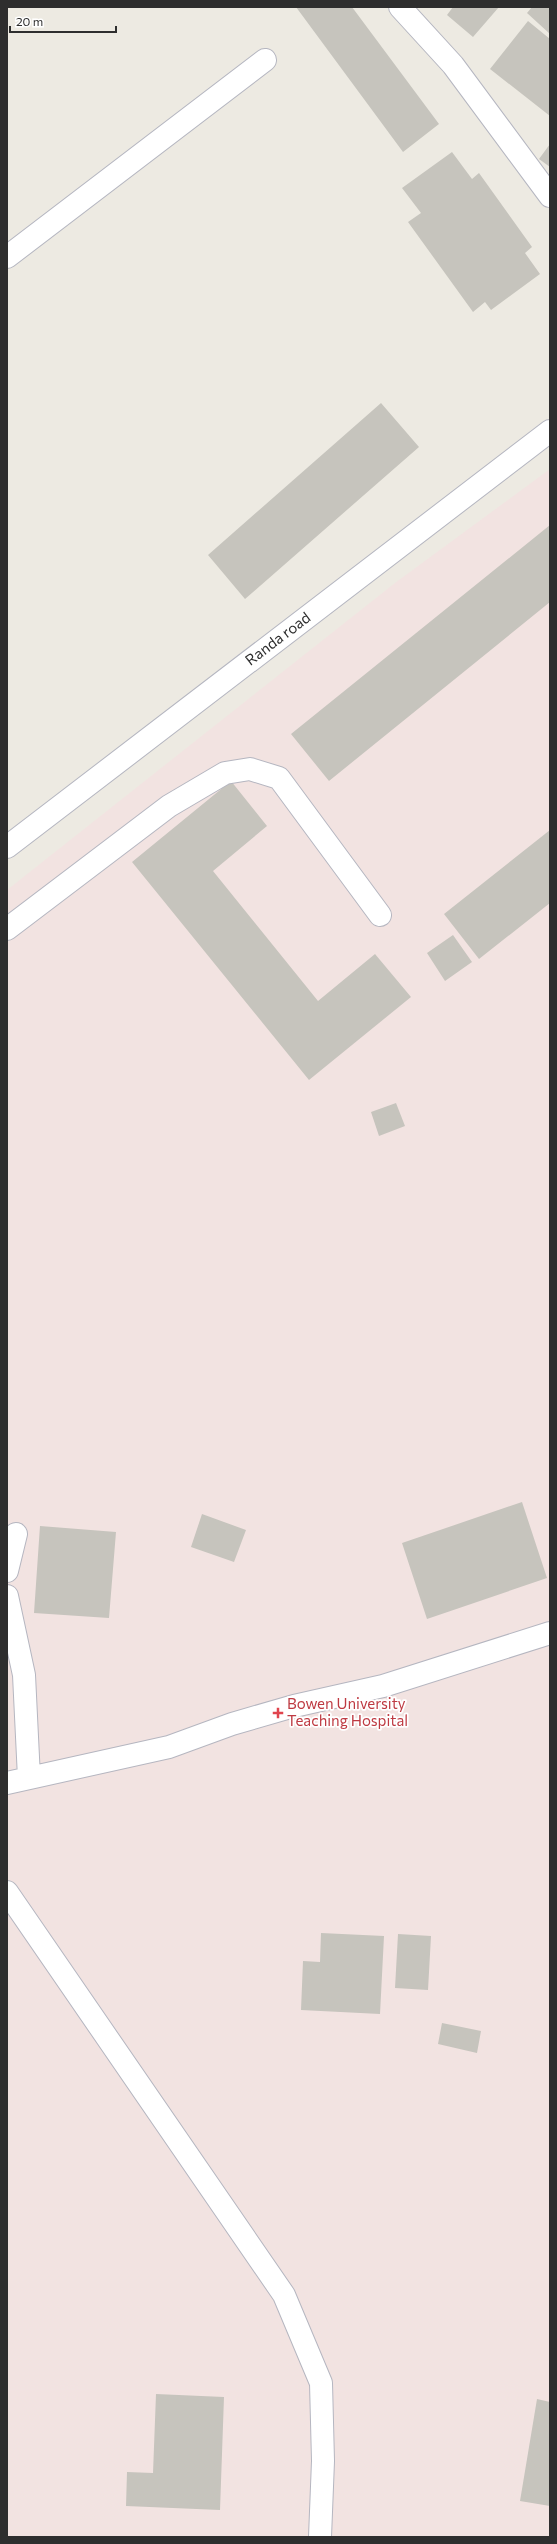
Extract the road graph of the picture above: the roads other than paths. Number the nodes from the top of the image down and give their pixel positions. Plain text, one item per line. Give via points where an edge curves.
1 (400, 7) edge
2 (265, 60) dead end
3 (550, 196) edge
4 (7, 257) edge
5 (550, 431) edge
6 (7, 847) edge
7 (380, 914) dead end
8 (7, 929) edge
9 (16, 1534) dead end
10 (7, 1571) edge
11 (7, 1596) edge
12 (550, 1633) edge
13 (29, 1778) junction
14 (7, 1783) edge
15 (7, 1892) edge
16 (320, 2537) edge

1 - 3 street via 453,65
2 - 4 street
5 - 6 street, Randa road
7 - 8 street via 279,778 250,769 225,773 169,806
9 - 10 street
11 - 13 street via 24,1675
12 - 13 street via 383,1686 294,1706 232,1724 169,1747
13 - 14 street
15 - 16 street via 284,2295 321,2383 323,2461

